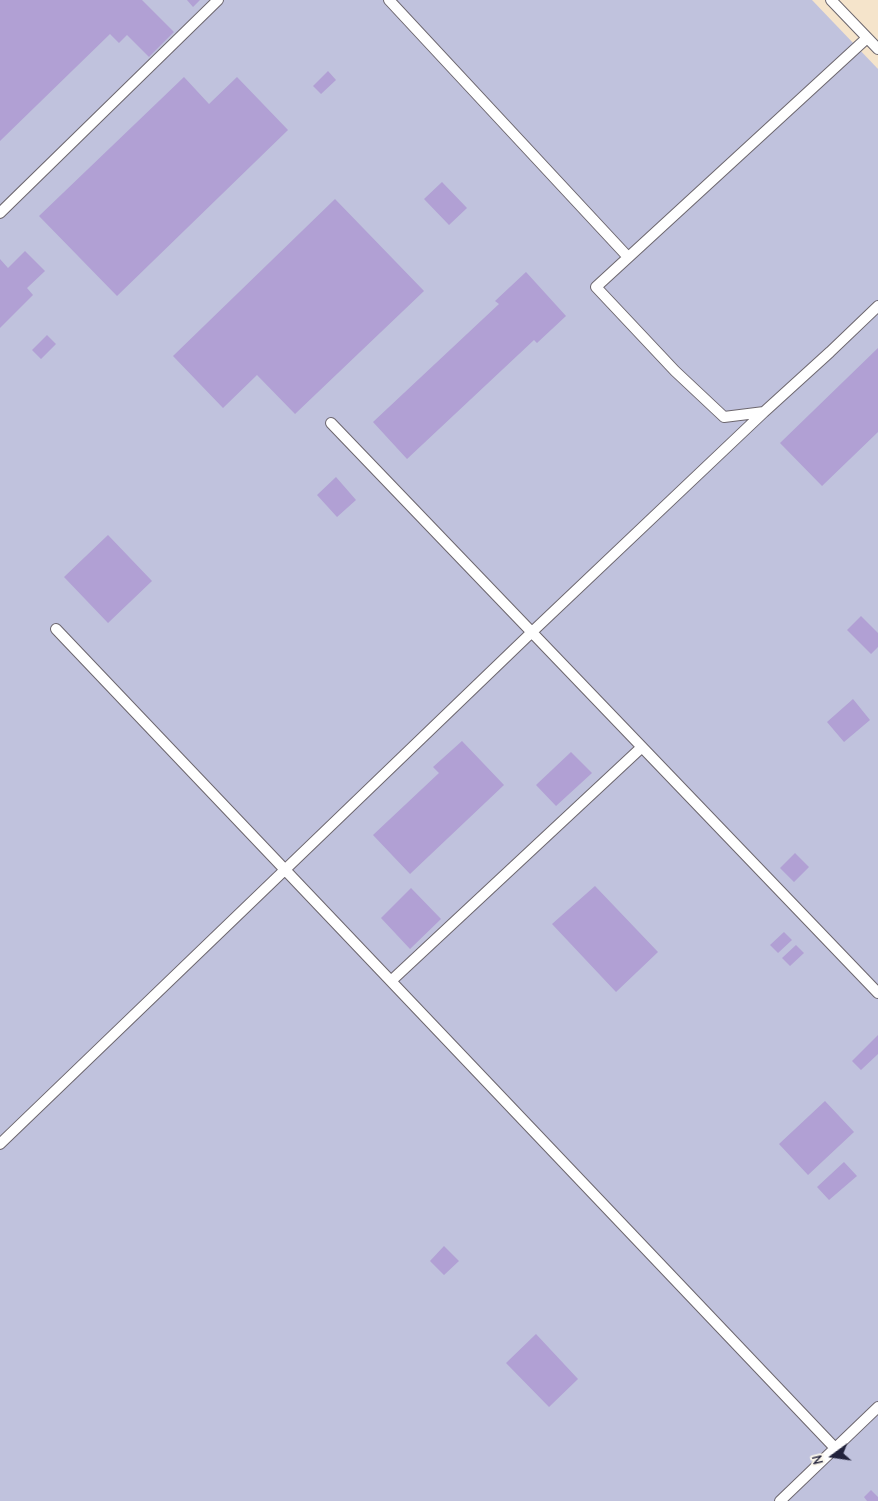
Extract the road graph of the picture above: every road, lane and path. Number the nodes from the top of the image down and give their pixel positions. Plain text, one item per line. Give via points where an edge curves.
1 (218, 0) edge
2 (389, 0) edge
3 (831, 0) edge
4 (868, 38) junction
5 (878, 49) edge
6 (0, 213) edge
7 (628, 258) junction
8 (878, 306) edge
9 (764, 412) junction
10 (331, 423) dead end
11 (56, 630) dead end
12 (532, 632) junction
13 (642, 747) junction
14 (285, 870) junction
15 (391, 981) junction
16 (878, 993) edge
17 (0, 1144) edge
18 (878, 1407) edge
19 (836, 1448) junction
20 (780, 1501) edge

1 - 6 lane
2 - 7 lane
3 - 4 lane
4 - 5 lane
4 - 7 lane
7 - 9 lane via 596,286 675,371 724,416
8 - 9 lane
9 - 12 lane
10 - 12 lane
11 - 14 lane
12 - 13 lane
12 - 14 lane
13 - 15 lane
13 - 16 lane
14 - 15 lane
14 - 17 lane
15 - 19 lane
18 - 19 lane
19 - 20 lane

